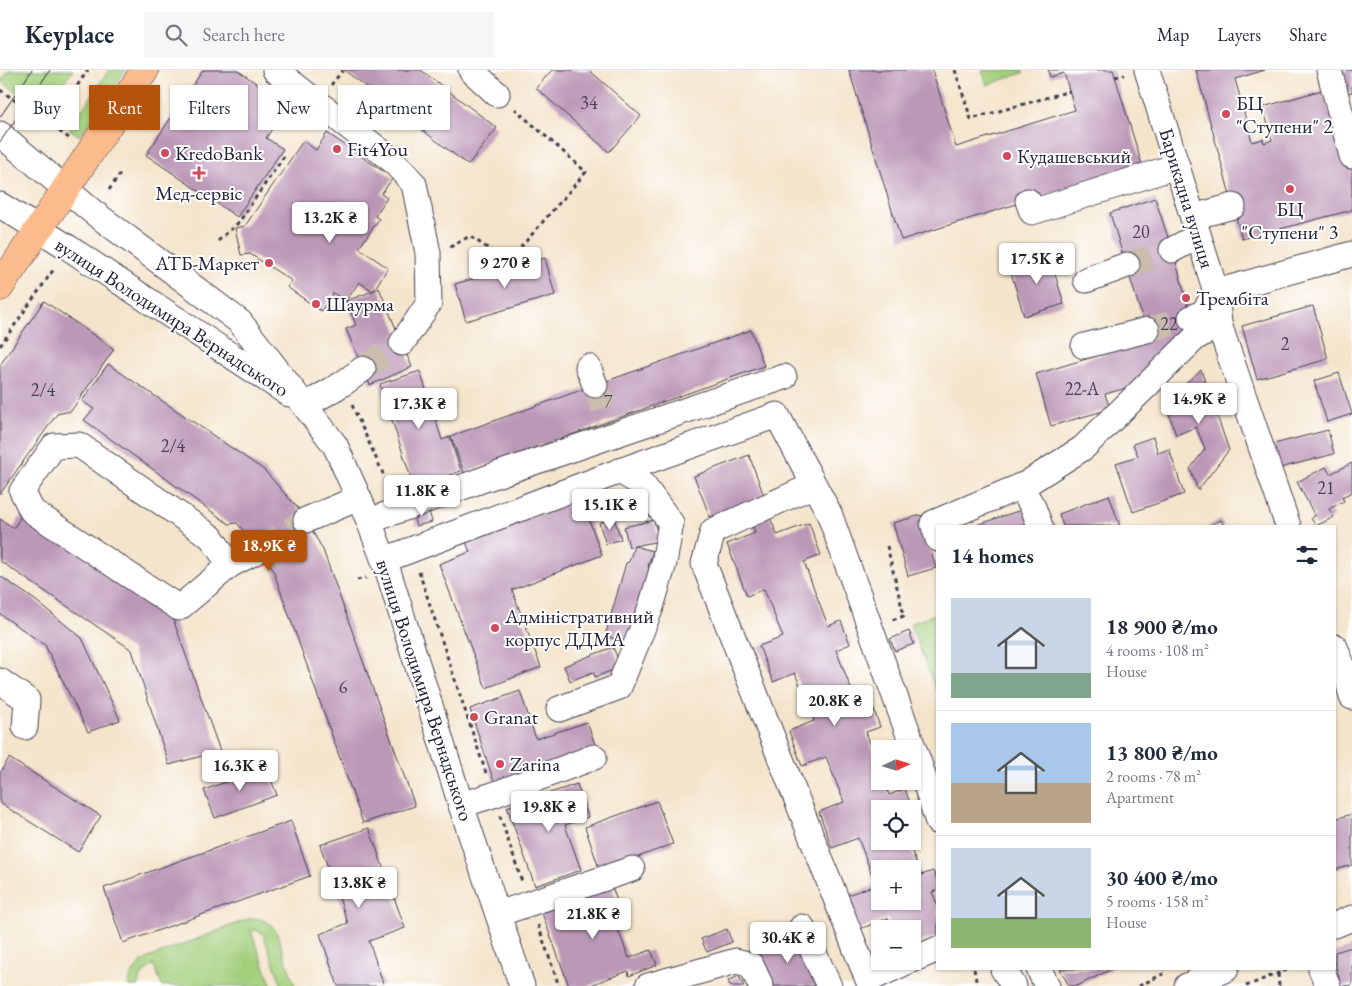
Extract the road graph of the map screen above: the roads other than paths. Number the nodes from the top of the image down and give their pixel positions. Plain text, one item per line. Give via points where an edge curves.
1 (145, 70) edge
2 (275, 70) edge
3 (471, 70) edge
4 (1147, 70) edge
5 (1329, 70) edge
6 (497, 94) road end
7 (0, 134) edge
8 (1352, 156) edge
9 (1177, 166) junction
10 (66, 188) junction
11 (1028, 201) dead end
12 (0, 205) edge
13 (1233, 206) dead end
14 (1195, 226) junction
15 (39, 229) junction
16 (1172, 250) tunnel mouth
17 (1352, 254) edge
18 (1128, 265) tunnel mouth
19 (1086, 280) dead end
20 (0, 287) edge
21 (1216, 292) junction
22 (1191, 318) tunnel mouth
23 (1219, 324) junction
24 (1147, 330) tunnel mouth
25 (402, 343) tunnel mouth
26 (1084, 346) dead end
27 (363, 369) tunnel mouth
28 (306, 405) junction
29 (777, 415) junction
30 (620, 471) junction
31 (814, 485) junction
32 (1020, 486) junction
33 (359, 498) junction
34 (306, 520) tunnel mouth
35 (369, 521) junction
36 (1040, 525) edge
37 (1288, 525) edge
38 (936, 531) edge
39 (258, 550) tunnel mouth
40 (384, 560) junction
41 (230, 565) junction
42 (1336, 650) edge
43 (0, 681) edge
44 (1352, 697) edge
45 (559, 709) dead end
46 (25, 727) dead end
47 (594, 757) dead end
48 (928, 762) edge
49 (461, 805) junction
50 (936, 810) edge
51 (632, 869) dead end
52 (498, 914) junction
53 (1352, 918) edge
54 (1336, 926) edge
55 (802, 928) dead end
56 (936, 950) edge
57 (921, 956) edge
58 (890, 970) edge
59 (1004, 970) edge
60 (1039, 970) edge
61 (1321, 970) edge
62 (522, 986) edge
63 (648, 986) edge
64 (761, 986) edge
65 (829, 986) edge
66 (1014, 986) edge
67 (1047, 986) edge
68 (1328, 986) edge

1 - 10 main road
2 - 25 street via 392,160 414,184 428,253 429,303
3 - 6 street
4 - 9 street, Барикадна вулиця
5 - 8 street
7 - 10 street, вулиця Володимира Вернадського
9 - 11 street via 1032,212
9 - 14 street, Барикадна вулиця
10 - 15 main road
10 - 28 street, вулиця Володимира Вернадського via 93,212 240,322
12 - 15 street, вулиця Володимира Вернадського
13 - 14 street
14 - 16 street
14 - 21 street, Барикадна вулиця
15 - 20 main road
15 - 28 street, вулиця Володимира Вернадського
17 - 21 street
18 - 19 street
21 - 22 street via 1204,312
21 - 23 street, Барикадна вулиця
23 - 32 street via 1195,338 1083,448
23 - 37 street, Барикадна вулиця
24 - 26 street
27 - 28 street
28 - 33 street, вулиця Володимира Вернадського via 335,445
29 - 30 street
29 - 31 street
29 - 35 street via 776,379 610,428
30 - 40 street
30 - 45 street via 643,485 671,524 664,563 651,608 618,687
31 - 48 street via 829,513
31 - 58 street via 713,531 704,564 868,980
32 - 36 street
32 - 38 street via 934,523
33 - 34 street
33 - 35 street, вулиця Володимира Вернадського
35 - 40 street, вулиця Володимира Вернадського
39 - 41 street
40 - 49 street, вулиця Володимира Вернадського
41 - 41 street via 211,537 79,445 54,446 22,491 32,511 179,608
42 - 44 street
43 - 46 street via 27,700
47 - 49 street
48 - 50 street
49 - 52 street, вулиця Володимира Вернадського
51 - 52 street
52 - 62 street, вулиця Володимира Вернадського
53 - 54 street
55 - 65 street
56 - 57 street
59 - 66 street
60 - 67 street
61 - 68 street
63 - 64 street via 736,961 750,965

